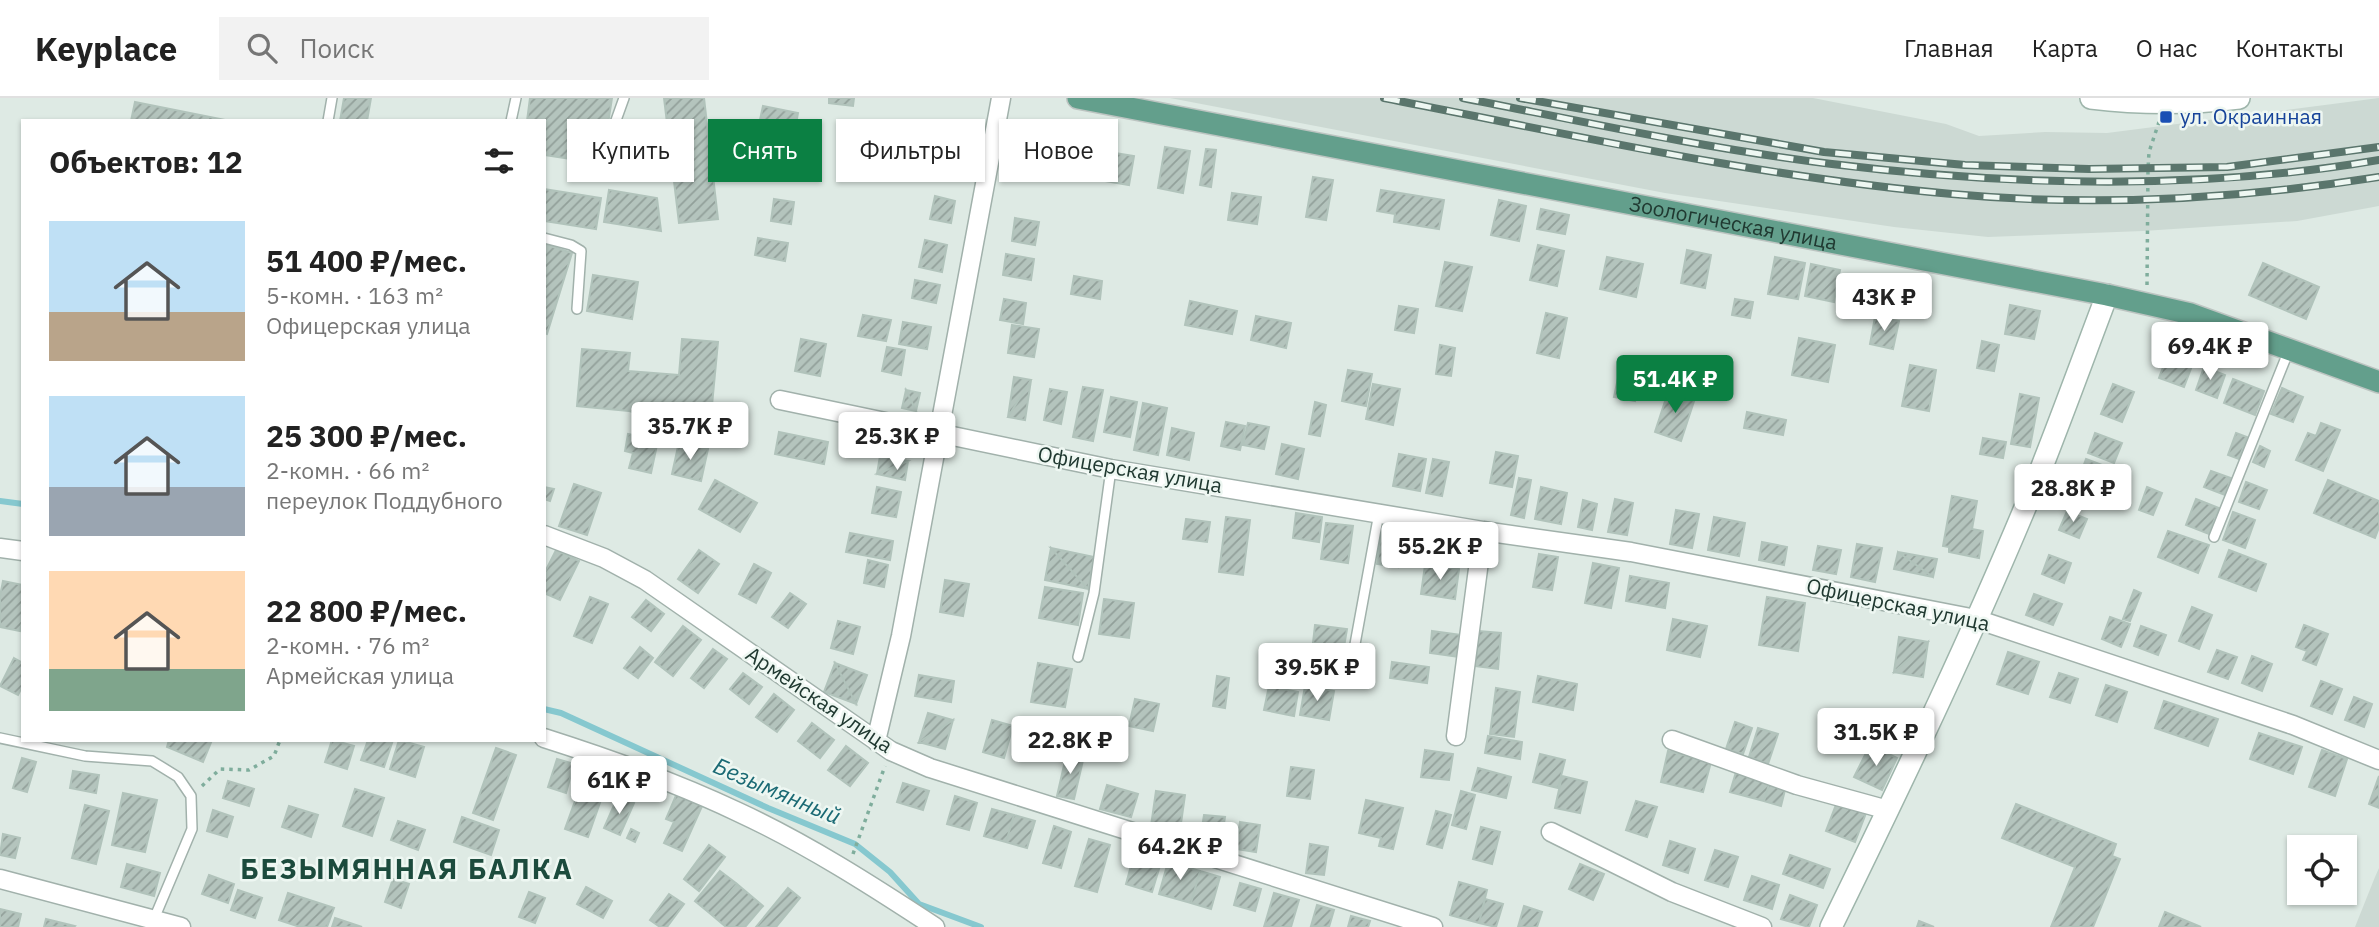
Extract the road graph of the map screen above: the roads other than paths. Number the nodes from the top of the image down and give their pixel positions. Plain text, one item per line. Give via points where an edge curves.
1 (332, 98) edge
2 (516, 98) edge
3 (624, 98) edge
4 (1001, 98) edge
5 (1078, 98) edge
6 (2091, 98) edge
7 (2239, 98) edge
8 (2203, 100) edge
9 (328, 119) edge
10 (511, 119) edge
11 (616, 119) edge
12 (546, 239) edge
13 (2107, 295) junction
14 (577, 309) dead end
15 (2289, 349) junction
16 (2379, 382) edge
17 (780, 400) dead end
18 (940, 433) junction
19 (1111, 469) junction
20 (1379, 513) junction
21 (1483, 531) junction
22 (546, 536) edge
23 (2214, 537) dead end
24 (0, 548) edge
25 (21, 551) edge
26 (1976, 619) junction
27 (1078, 657) dead end
28 (1351, 666) dead end
29 (1456, 736) dead end
30 (0, 738) edge
31 (546, 739) edge
32 (1672, 740) dead end
33 (883, 746) junction
34 (2379, 760) edge
35 (1888, 810) junction
36 (1551, 832) dead end
37 (0, 879) edge
38 (155, 919) junction
39 (181, 927) edge
40 (935, 927) edge
41 (1433, 927) edge
42 (1762, 927) edge
43 (1831, 927) edge

1 - 9 lane
2 - 10 lane
3 - 11 lane
4 - 18 street
5 - 13 main road, Зоологическая улица
6 - 8 main road via 2134,103
7 - 8 main road
12 - 14 lane via 581,251
13 - 15 main road, Зоологическая улица via 2190,314
13 - 26 main road via 2041,468
15 - 16 main road, Зоологическая улица
15 - 23 lane
17 - 18 street, Офицерская улица
18 - 19 street, Офицерская улица
18 - 33 street
19 - 20 street, Офицерская улица
19 - 27 lane via 1094,593
20 - 21 street, Офицерская улица
20 - 28 lane
21 - 26 street, Офицерская улица via 1631,552
21 - 29 street
22 - 33 street, Армейская улица via 645,580
24 - 25 street
26 - 34 street, Офицерская улица via 2292,725
26 - 35 main road
30 - 38 lane via 85,756 152,761 178,777 191,796 192,829
31 - 40 street via 629,765 738,812 848,870
32 - 35 street via 1797,785
33 - 41 street, Армейская улица via 930,768
35 - 43 main road
36 - 42 street via 1672,892
37 - 38 street
38 - 39 street

